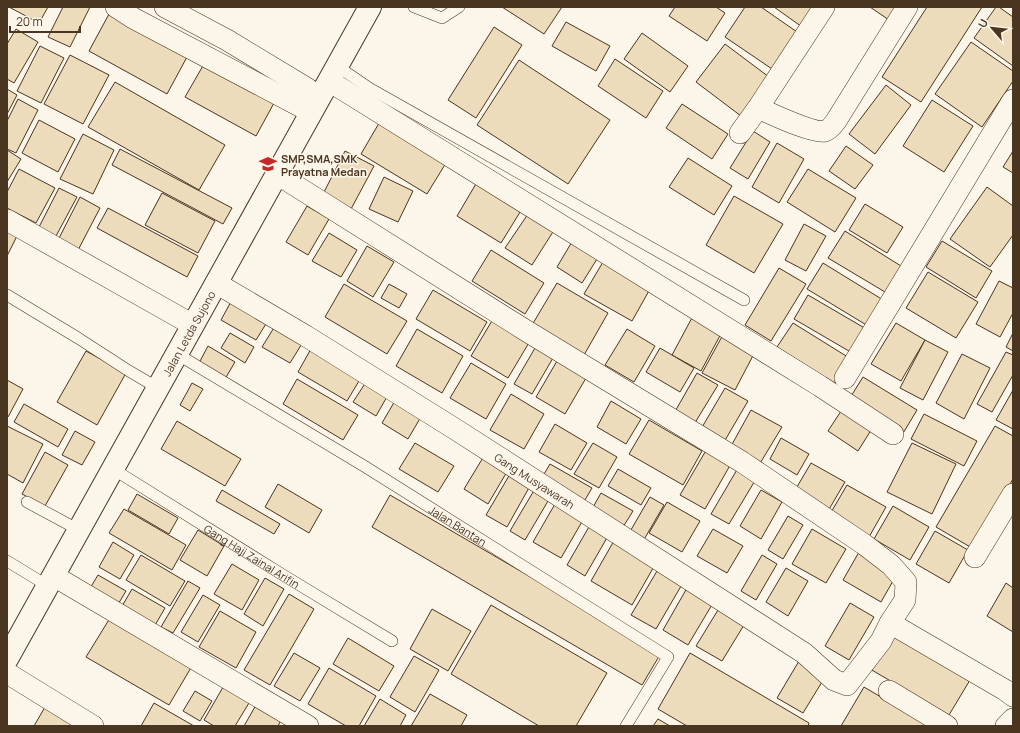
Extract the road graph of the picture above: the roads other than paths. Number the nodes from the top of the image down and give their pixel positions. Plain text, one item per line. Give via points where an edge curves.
1 (116, 7) edge
2 (165, 7) edge
3 (370, 7) edge
4 (414, 7) edge
5 (459, 7) edge
6 (824, 7) edge
7 (907, 7) edge
8 (333, 74) junction
9 (308, 89) dead end
10 (1013, 100) edge
11 (758, 108) junction
12 (311, 112) junction
13 (740, 133) dead end
14 (277, 174) junction
15 (7, 220) edge
16 (216, 283) junction
17 (7, 295) edge
18 (744, 300) dead end
19 (193, 325) junction
20 (177, 354) junction
21 (845, 378) dead end
22 (158, 388) junction
23 (893, 434) dead end
24 (113, 469) junction
25 (1013, 494) edge
26 (27, 502) dead end
27 (80, 530) junction
28 (974, 557) dead end
29 (7, 561) edge
30 (51, 581) junction
31 (890, 623) junction
32 (392, 641) dead end
33 (7, 659) edge
34 (7, 673) edge
35 (889, 691) dead end
36 (1013, 696) edge
37 (1013, 719) edge
38 (93, 726) edge
39 (308, 726) edge
40 (626, 726) edge
41 (946, 726) edge
42 (1006, 726) edge

1 - 12 street
2 - 9 street via 227,40
3 - 8 highway, Jalan Letda Sujono
4 - 5 lane via 442,18
6 - 11 street
7 - 11 street via 828,130 824,132 800,126
8 - 12 highway, Jalan Letda Sujono
8 - 18 lane via 370,88
8 - 23 street
10 - 21 street
11 - 13 street
12 - 14 highway, Jalan Letda Sujono
14 - 16 highway, Jalan Letda Sujono
14 - 31 street via 525,330 742,462 865,545 891,565 906,582 905,600
15 - 19 street
16 - 19 highway, Jalan Letda Sujono
16 - 31 street, Gang Musyawarah via 456,429 804,654 834,680 847,684 881,641
17 - 22 lane
19 - 20 highway, Jalan Letda Sujono
20 - 22 highway, Jalan Letda Sujono
20 - 40 lane, Jalan Bantan via 364,466 668,657
22 - 24 highway, Jalan Letda Sujono
24 - 27 highway, Jalan Letda Sujono
24 - 32 lane, Gang Haji Zainal Arifin
25 - 28 street
26 - 27 lane
27 - 30 highway, Jalan Letda Sujono
29 - 30 lane
30 - 33 highway, Jalan Letda Sujono
30 - 39 street
31 - 36 street
34 - 38 street
35 - 41 street
37 - 42 street

